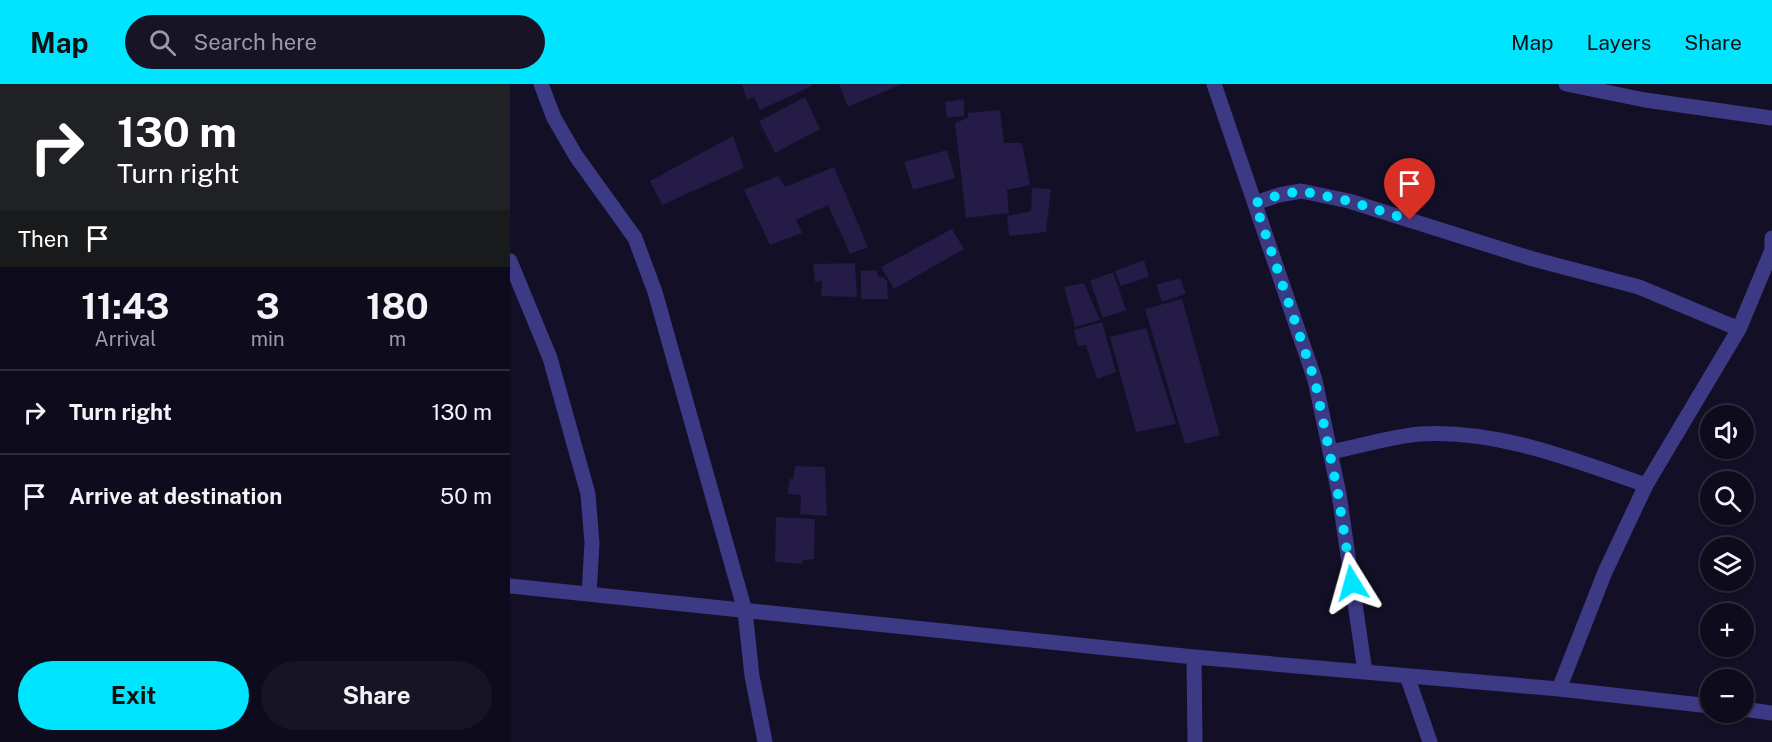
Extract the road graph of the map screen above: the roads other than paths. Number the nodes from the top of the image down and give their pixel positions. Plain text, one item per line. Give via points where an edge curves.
1 (541, 84) edge
2 (1566, 84) edge
3 (1217, 86) edge
4 (1772, 118) edge
5 (1255, 203) junction
6 (1772, 238) edge
7 (1772, 250) edge
8 (510, 261) edge
9 (1739, 329) junction
10 (1330, 452) junction
11 (1646, 485) junction
12 (510, 586) edge
13 (589, 594) junction
14 (745, 611) junction
15 (1194, 657) junction
16 (1365, 672) junction
17 (1407, 676) junction
18 (1559, 689) junction
19 (1700, 705) edge
20 (1754, 711) edge
21 (1772, 713) edge
22 (765, 742) edge
23 (1195, 742) edge
24 (1430, 742) edge

1 - 14 street via 554,118 576,156 635,238 656,292
2 - 4 street
3 - 5 street
5 - 9 street via 1301,191 1349,201 1533,260 1639,287
5 - 10 street via 1315,381
6 - 7 street
7 - 9 street
8 - 13 street via 550,358 588,495 592,543
9 - 11 street
10 - 11 street via 1418,434 1468,434 1557,454
10 - 16 street
11 - 18 street via 1605,572
12 - 13 street
13 - 14 street
14 - 15 street
14 - 22 street
15 - 16 street
15 - 23 street
16 - 17 street
17 - 18 street
17 - 24 street
18 - 19 street
20 - 21 street

